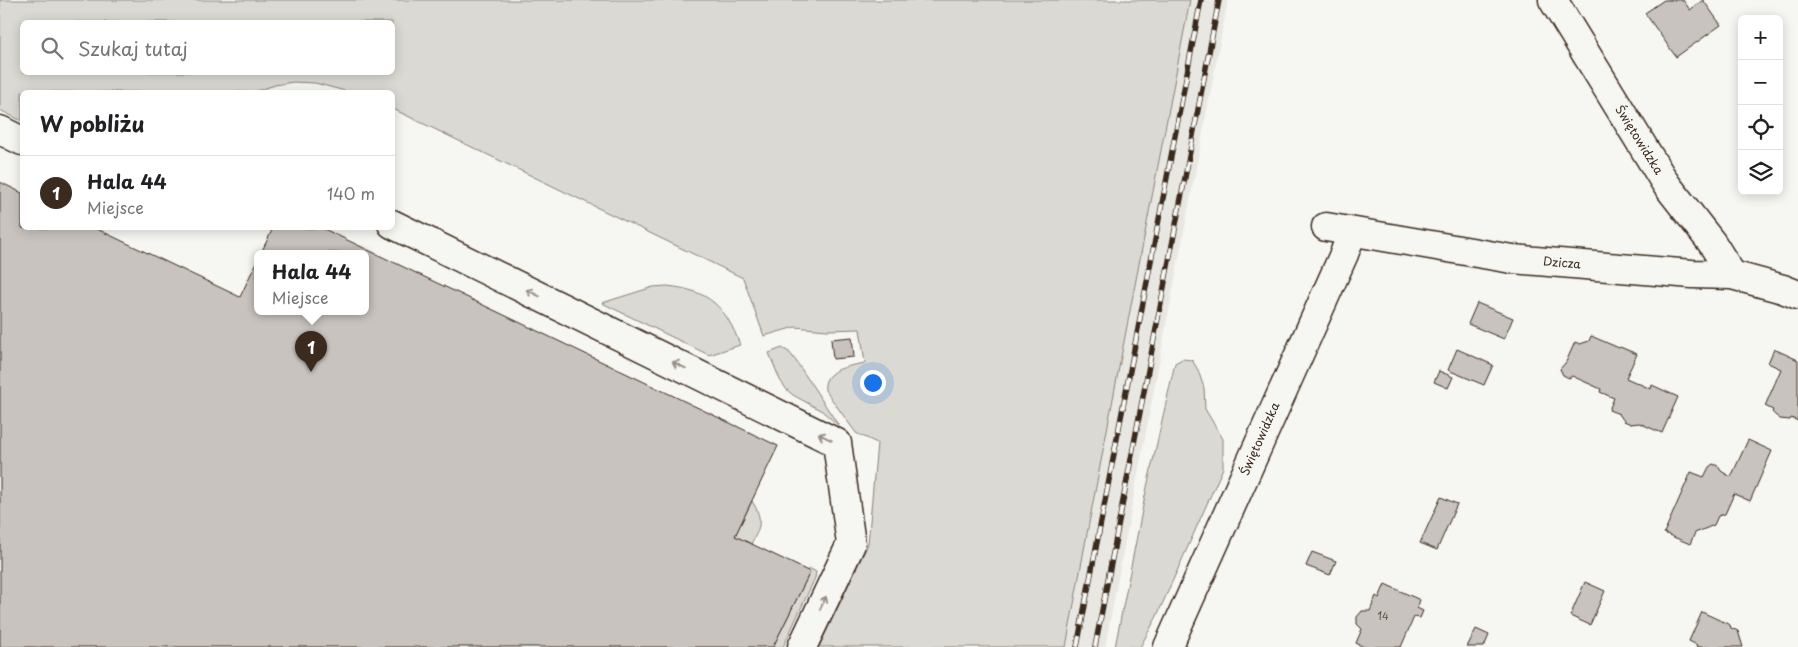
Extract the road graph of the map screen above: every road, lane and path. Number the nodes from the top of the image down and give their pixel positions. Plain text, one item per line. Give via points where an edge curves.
1 (1554, 0) edge
2 (0, 130) edge
3 (20, 139) edge
4 (395, 225) edge
5 (1326, 227) dead end
6 (1352, 232) junction
7 (1732, 275) junction
8 (1798, 295) edge
9 (802, 647) edge
10 (1168, 647) edge

1 - 7 street, Świętowidzka via 1666,184 1712,243
2 - 3 street
9 -> 4 street via 850,544 837,444
5 - 6 street, Dzicza
6 - 7 street, Dzicza via 1512,259
6 - 10 street, Świętowidzka
7 - 8 street, Dzicza

